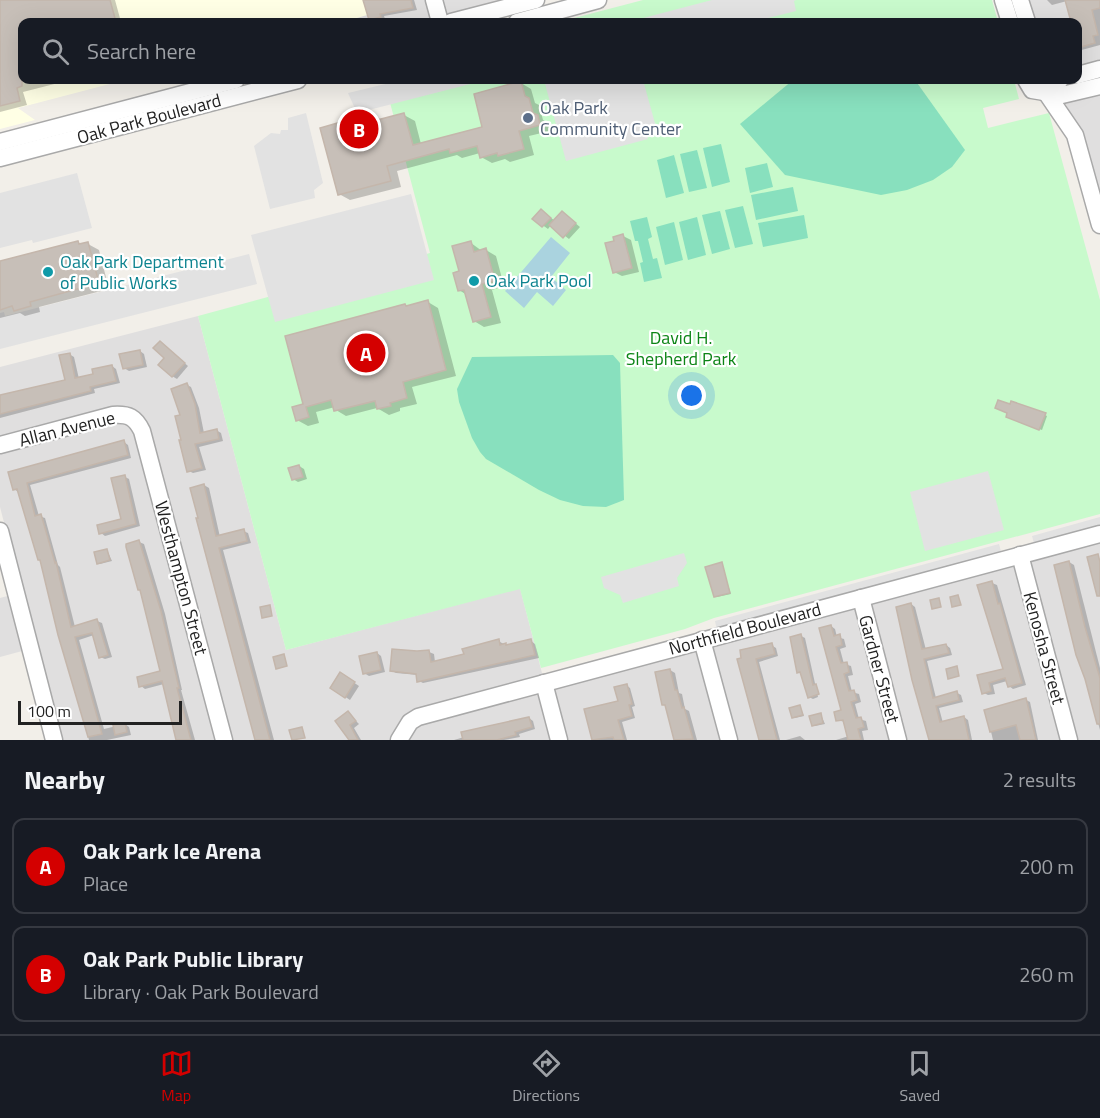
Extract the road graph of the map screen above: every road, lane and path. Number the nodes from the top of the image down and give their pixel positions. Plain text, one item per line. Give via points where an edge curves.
1 (434, 0) edge
2 (536, 0) edge
3 (598, 0) edge
4 (1003, 0) edge
5 (1020, 0) edge
6 (578, 2) edge
7 (497, 17) edge
8 (439, 18) edge
9 (529, 18) edge
10 (1016, 18) edge
11 (1019, 18) edge
12 (1100, 69) edge
13 (1082, 74) edge
14 (221, 84) edge
15 (283, 84) edge
16 (1028, 84) edge
17 (1100, 86) edge
18 (1045, 87) edge
19 (0, 142) edge
20 (0, 158) edge
21 (1100, 225) edge
22 (134, 418) joint
23 (0, 445) edge
24 (0, 531) edge
25 (1100, 534) edge
26 (1020, 555) junction
27 (861, 598) junction
28 (702, 640) junction
29 (544, 683) junction
30 (54, 740) edge
31 (224, 740) edge
32 (399, 740) edge
33 (559, 740) edge
34 (729, 740) edge
35 (898, 740) edge
36 (1069, 740) edge

1 - 8 street
2 - 7 street
3 - 6 street
4 - 10 street
5 - 11 street
6 - 9 street
12 - 13 street
14 - 19 street, Oak Park Boulevard
15 - 20 street, Oak Park Boulevard
16 - 18 street via 1032,90
17 - 18 street via 1062,96
18 - 21 street via 1075,135
22 - 23 street, Allan Avenue via 113,415
22 - 31 street, Westhampton Street via 142,431
24 - 30 street
25 - 26 street, Northfield Boulevard
26 - 27 street, Northfield Boulevard
26 - 36 street, Kenosha Street
27 - 28 street, Northfield Boulevard
27 - 35 street, Gardner Street
28 - 29 street, Northfield Boulevard
28 - 34 street
29 - 32 street, Northfield Boulevard via 418,717
29 - 33 street

